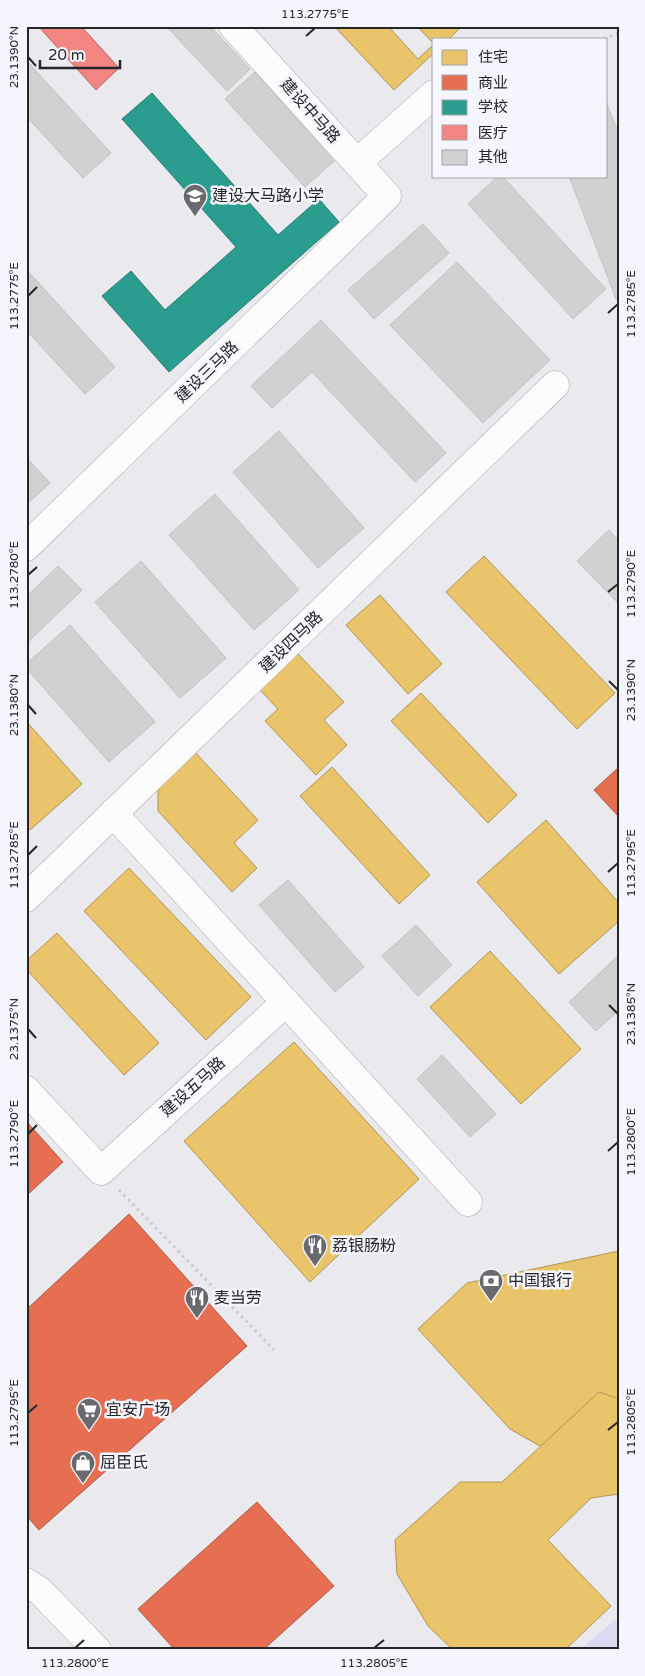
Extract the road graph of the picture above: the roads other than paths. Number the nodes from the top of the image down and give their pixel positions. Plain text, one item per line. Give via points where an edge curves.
1 (233, 26) edge
2 (432, 96) edge
3 (357, 163) junction
4 (387, 196) joint
5 (555, 385) dead end
6 (26, 547) edge
7 (114, 814) junction
8 (26, 898) edge
9 (285, 1003) junction
10 (26, 1090) edge
11 (468, 1202) dead end
12 (31, 1592) edge
13 (97, 1650) edge

1 - 3 street, 建设中马路
2 - 3 street
3 - 4 street, 建设中马路
4 - 6 street, 建设三马路
5 - 7 street, 建设四马路
7 - 8 street, 建设四马路
7 - 9 street
9 - 10 street, 建设五马路 via 101,1171
9 - 11 street
12 - 13 street

